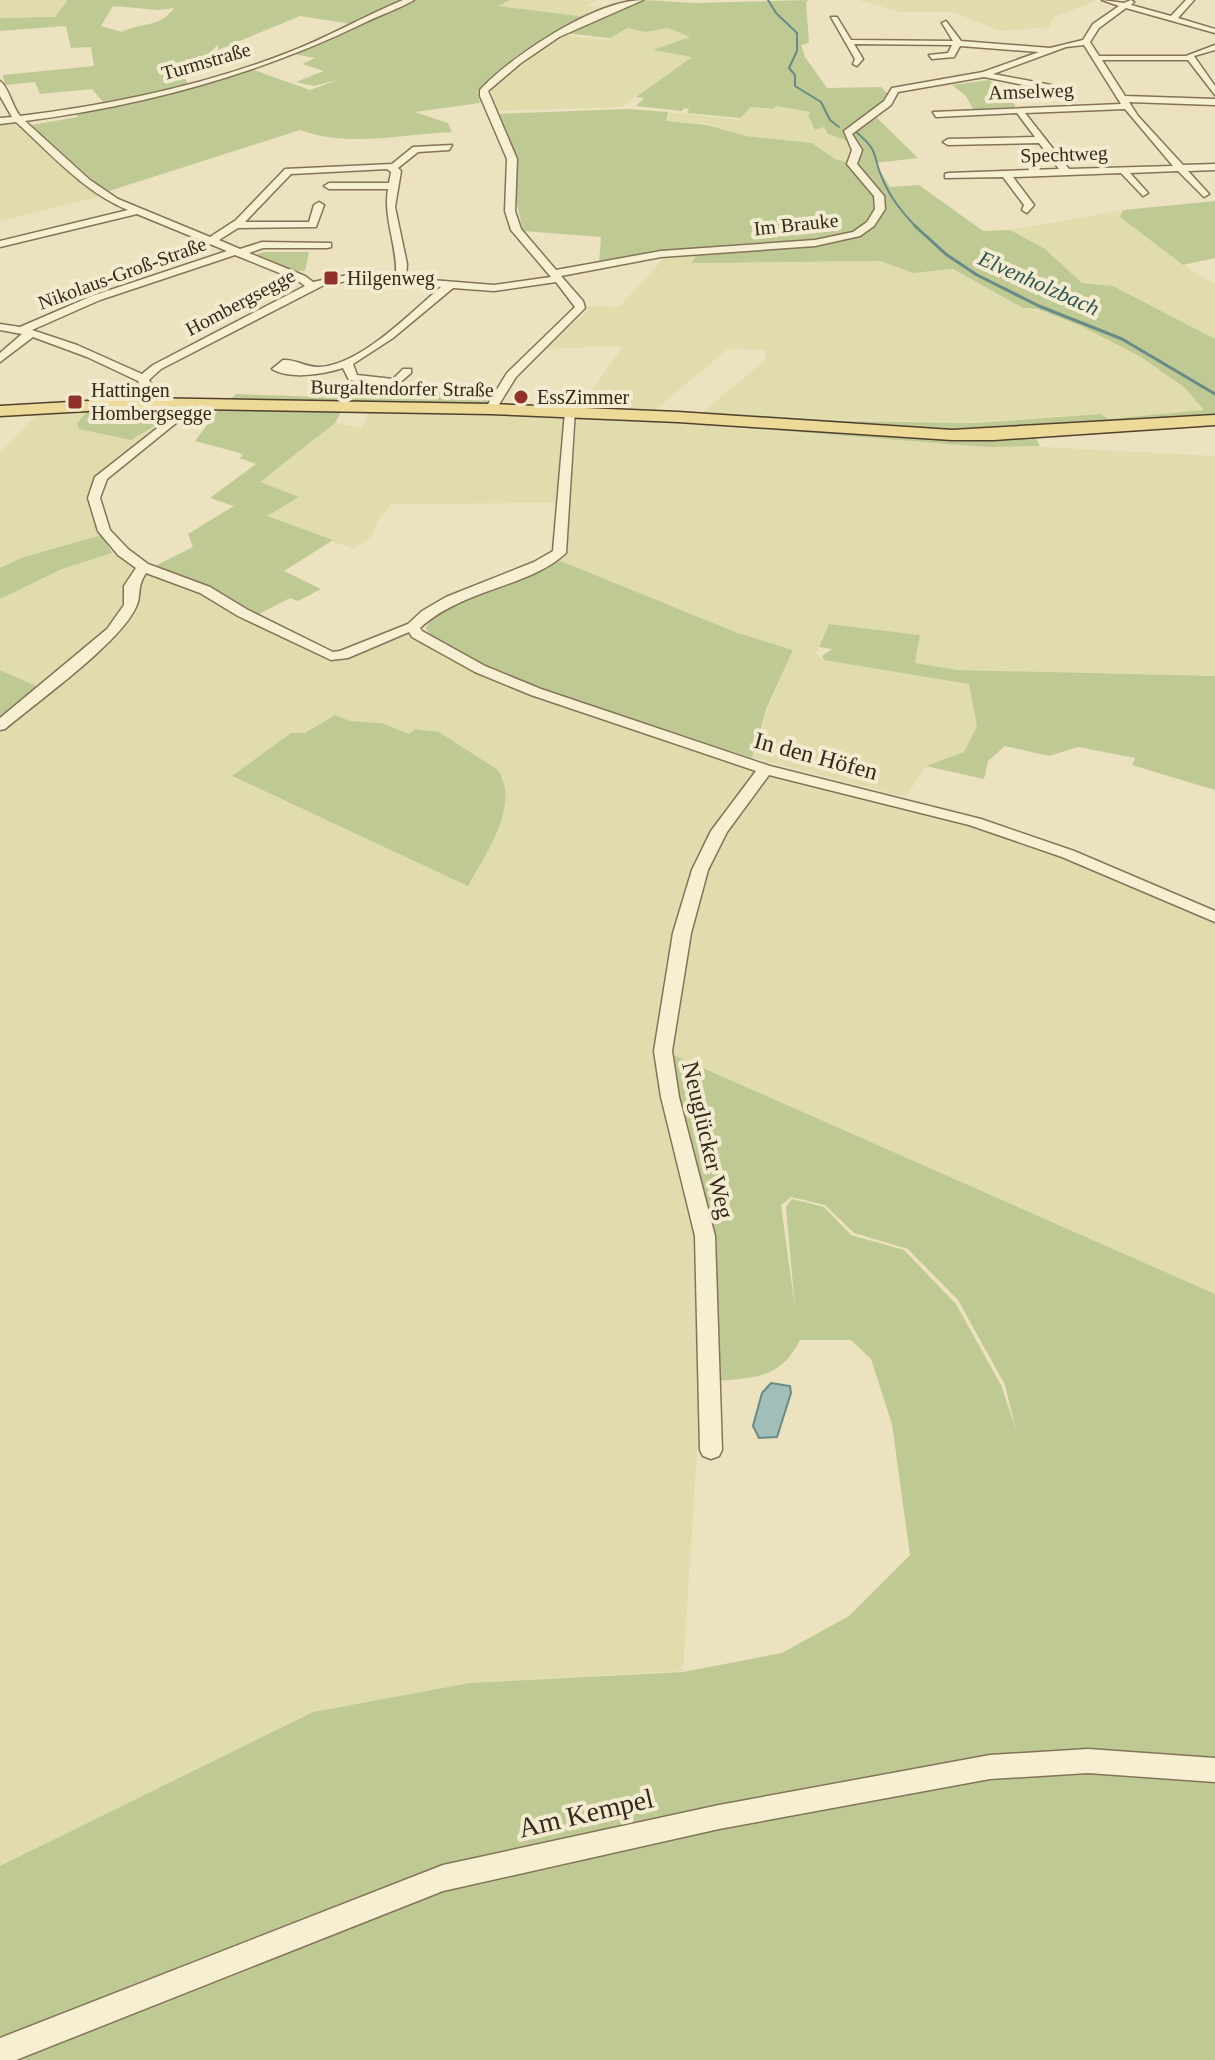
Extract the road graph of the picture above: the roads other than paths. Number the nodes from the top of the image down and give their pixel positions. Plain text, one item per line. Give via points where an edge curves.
1 (410, 0) edge
2 (639, 0) edge
3 (1106, 0) edge
4 (1134, 0) edge
5 (1190, 0) edge
6 (1123, 5) junction
7 (834, 19) dead end
8 (1172, 19) junction
9 (946, 23) dead end
10 (1215, 31) edge
11 (848, 42) junction
12 (1086, 42) junction
13 (957, 43) junction
14 (1215, 47) edge
15 (1052, 50) junction
16 (1190, 56) junction
17 (932, 57) dead end
18 (1098, 58) junction
19 (857, 64) dead end
20 (985, 74) junction
21 (0, 84) edge
22 (1056, 90) dead end
23 (1215, 92) edge
24 (1125, 102) junction
25 (1215, 102) edge
26 (1018, 109) junction
27 (936, 114) dead end
28 (18, 119) junction
29 (0, 121) edge
30 (1039, 140) junction
31 (948, 142) dead end
32 (449, 147) dead end
33 (394, 167) junction
34 (1215, 167) edge
35 (1180, 168) junction
36 (1123, 170) junction
37 (1066, 172) junction
38 (1006, 174) junction
39 (948, 176) dead end
40 (329, 186) dead end
41 (393, 186) junction
42 (1143, 193) dead end
43 (1204, 194) dead end
44 (319, 205) dead end
45 (1027, 210) dead end
46 (136, 211) junction
47 (234, 225) junction
48 (208, 241) junction
49 (0, 244) edge
50 (327, 245) dead end
51 (236, 253) junction
52 (556, 277) junction
53 (401, 280) junction
54 (311, 286) junction
55 (449, 286) junction
56 (0, 327) edge
57 (27, 332) junction
58 (0, 359) edge
59 (347, 364) junction
60 (304, 370) dead end
61 (407, 371) dead end
62 (143, 379) junction
63 (140, 403) junction
64 (193, 404) junction
65 (491, 409) junction
66 (0, 411) edge
67 (571, 412) junction
68 (1215, 420) edge
69 (143, 567) junction
70 (413, 627) junction
71 (0, 726) edge
72 (765, 769) junction
73 (1215, 917) edge
74 (711, 1450) dead end
75 (1215, 1770) edge
76 (0, 2052) edge

1 - 28 street, Turmstraße via 265,64 153,95
2 - 52 street via 559,34 484,90 512,159 510,211 516,230
3 - 6 street
4 - 6 street
5 - 8 street
6 - 8 street
6 - 12 street via 1096,26
7 - 11 street
8 - 10 street
9 - 13 street
11 - 13 street
11 - 19 street
12 - 15 street, Im Brauke
12 - 18 street
13 - 15 street
13 - 17 street via 951,55
14 - 16 street
15 - 20 street, Im Brauke
16 - 18 street
16 - 23 street
18 - 24 street
20 - 22 street, Im Brauke via 1002,82
20 - 52 street, Im Brauke via 898,87 888,103 849,130 847,136 857,150 852,164 879,196 880,209 856,234 815,243 674,253
21 - 28 street, Hombergsegge
24 - 25 street, Amselweg
24 - 26 street, Amselweg
24 - 35 street
26 - 27 street, Amselweg
26 - 30 street
28 - 29 street, Turmstraße
28 - 46 street, Hombergsegge via 87,182
30 - 31 street
30 - 37 street
32 - 33 street via 416,149
33 - 41 street
33 - 47 street via 291,170
34 - 35 street, Spechtweg
35 - 36 street, Spechtweg
35 - 43 street
36 - 37 street, Spechtweg
36 - 42 street, Spechtweg
37 - 38 street, Spechtweg
38 - 39 street, Spechtweg
38 - 45 street, Spechtweg via 1029,205
40 - 41 street
41 - 53 street via 390,207
44 - 47 street via 313,225
46 - 48 street, Hombergsegge
46 - 49 street
47 - 48 street
48 - 51 street, Hombergsegge
50 - 51 street, Hombergsegge via 262,245
51 - 54 street, Hombergsegge
51 - 57 street, Nikolaus-Groß-Straße via 96,298
52 - 55 street via 494,288
52 - 65 street via 580,308 518,367
53 - 54 street via 344,278
53 - 55 street
54 - 62 street, Hombergsegge
55 - 59 street
56 - 57 street
57 - 58 street
57 - 62 street
59 - 60 street
59 - 61 street via 353,378 367,382 396,383
62 - 63 street via 148,389
63 - 64 main road, Burgaltendorfer Straße
63 - 66 main road, Burgaltendorfer Straße
64 - 65 main road, Burgaltendorfer Straße
64 - 69 street via 106,471 97,484 94,498 104,531
65 - 67 main road, Burgaltendorfer Straße
67 - 68 main road, Burgaltendorfer Straße via 952,435
67 - 70 street via 559,553 451,600
69 - 70 street via 205,590 322,655 343,655
69 - 71 street via 131,586 131,605 112,632
70 - 72 street, In den Höfen via 433,644 506,681
72 - 73 street, In den Höfen via 975,822 1068,854
72 - 74 street, Neuglücker Weg via 719,831 700,870 682,933 663,1051 705,1236
75 - 76 street, Am Kempel via 1088,1761 990,1767 719,1817 443,1878

